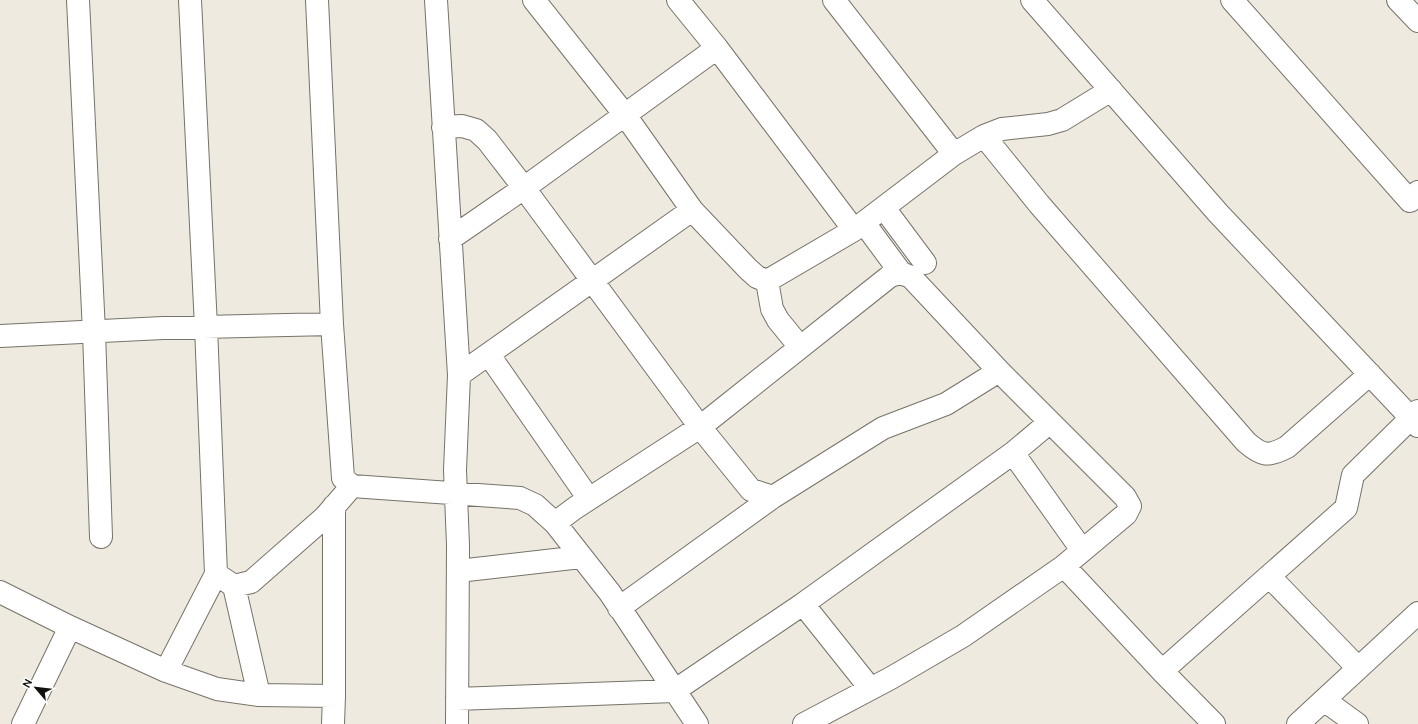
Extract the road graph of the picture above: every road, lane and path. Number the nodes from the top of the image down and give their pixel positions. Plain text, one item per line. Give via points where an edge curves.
1 (78, 0) edge
2 (190, 0) edge
3 (317, 0) edge
4 (436, 0) edge
5 (534, 0) edge
6 (678, 0) edge
7 (834, 0) edge
8 (1032, 0) edge
9 (1232, 0) edge
10 (1398, 0) edge
11 (1418, 20) edge
12 (717, 48) junction
13 (1111, 90) junction
14 (625, 115) junction
15 (443, 127) junction
16 (984, 136) junction
17 (954, 154) junction
18 (524, 188) junction
19 (1415, 201) edge
20 (884, 208) junction
21 (692, 210) junction
22 (859, 227) junction
23 (450, 239) junction
24 (925, 263) dead end
25 (900, 273) junction
26 (767, 281) junction
27 (593, 282) junction
28 (332, 324) junction
29 (206, 327) junction
30 (94, 332) junction
31 (0, 336) edge
32 (800, 347) junction
33 (489, 354) junction
34 (999, 371) junction
35 (1370, 374) junction
36 (459, 375) junction
37 (1416, 418) edge
38 (1050, 422) junction
39 (700, 427) junction
40 (1013, 453) junction
41 (352, 486) junction
42 (456, 494) junction
43 (773, 497) junction
44 (590, 499) junction
45 (334, 506) junction
46 (555, 523) junction
47 (101, 537) dead end
48 (1082, 550) junction
49 (581, 557) junction
50 (1064, 566) junction
51 (458, 571) junction
52 (216, 574) junction
53 (1269, 576) junction
54 (234, 586) junction
55 (0, 592) edge
56 (803, 604) junction
57 (619, 608) junction
58 (1415, 622) edge
59 (70, 627) junction
60 (1358, 668) junction
61 (166, 671) junction
62 (1162, 672) junction
63 (870, 688) junction
64 (674, 691) junction
65 (259, 695) junction
66 (334, 696) junction
67 (457, 699) junction
68 (1324, 700) junction
69 (24, 724) edge
70 (333, 724) edge
71 (457, 724) edge
72 (697, 724) edge
73 (804, 724) edge
74 (1214, 724) edge
75 (1298, 724) edge
76 (1357, 724) edge

1 - 30 street
2 - 29 street
3 - 28 street
4 - 15 street
5 - 14 street
6 - 12 street
7 - 17 street
8 - 13 street
9 - 19 street
10 - 11 street
12 - 14 street
12 - 22 street
13 - 16 street via 1062,120 1002,129
13 - 35 street via 1218,213
14 - 18 street
14 - 21 street
15 - 18 street via 462,126 476,130 487,140
15 - 23 street
16 - 17 street
16 - 35 street via 1039,204 1246,442 1259,453 1273,454 1287,447
17 - 20 street
18 - 23 street
18 - 27 street
20 - 22 street
20 - 24 street
21 - 26 street via 748,269
21 - 27 street
22 - 25 street
22 - 26 street
23 - 36 street
25 - 32 street via 890,276
25 - 34 street via 911,277
26 - 32 street via 772,309
27 - 33 street
27 - 39 street
28 - 29 street
28 - 41 street via 343,478
29 - 30 street
29 - 52 street
30 - 31 street
30 - 47 street
32 - 39 street
33 - 36 street
33 - 44 street
34 - 38 street
34 - 43 street via 946,404 883,428
35 - 37 street
36 - 42 street
37 - 53 street via 1353,475 1346,508
38 - 40 street
38 - 48 street via 1126,497 1130,506 1126,514
39 - 43 street via 751,490
39 - 44 street
40 - 48 street
40 - 56 street
41 - 42 street
41 - 45 street
42 - 46 street via 520,498 536,505
42 - 51 street
43 - 57 street
44 - 46 street
45 - 54 street via 325,517 251,582
45 - 66 street
46 - 49 street
48 - 50 street
49 - 51 street
49 - 57 street
50 - 62 street
50 - 63 street via 963,636 892,678
51 - 67 street
52 - 54 street
52 - 61 street
53 - 60 street
53 - 62 street
54 - 65 street
55 - 59 street
56 - 63 street
56 - 64 street
57 - 64 street
58 - 60 street
59 - 61 street
59 - 69 street
60 - 68 street
61 - 65 street via 217,689
62 - 74 street
63 - 73 street
64 - 67 street
64 - 72 street
65 - 66 street
66 - 70 street
67 - 71 street
68 - 75 street
68 - 76 street

